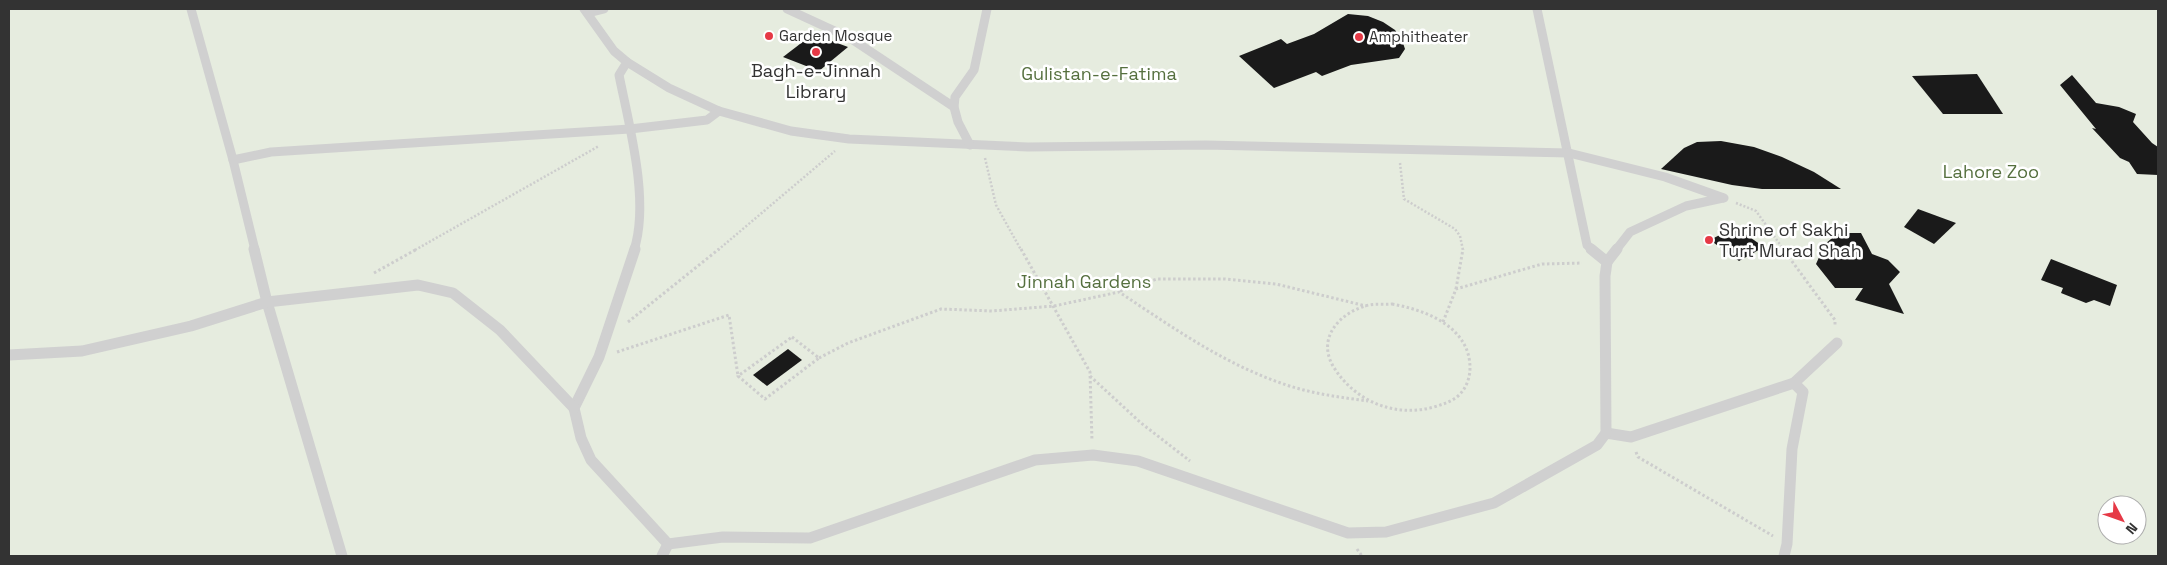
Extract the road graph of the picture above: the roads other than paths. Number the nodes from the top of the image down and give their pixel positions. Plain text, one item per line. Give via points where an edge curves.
1 (191, 9) edge
2 (604, 9) edge
3 (787, 9) edge
4 (987, 9) edge
5 (1537, 9) edge
6 (586, 11) edge
7 (627, 62) junction
8 (954, 107) junction
9 (719, 111) junction
10 (630, 129) junction
11 (970, 145) junction
12 (1569, 153) junction
13 (232, 160) junction
14 (1607, 262) junction
15 (267, 302) junction
16 (1837, 343) road end
17 (9, 355) edge
18 (1794, 383) junction
19 (574, 408) junction
20 (1606, 434) junction
21 (668, 544) junction
22 (342, 556) edge
23 (662, 556) edge
24 (1784, 556) edge

1 - 13 lane
2 - 6 lane
3 - 8 lane via 850,38
4 - 8 lane via 974,70 956,97
5 - 12 lane
6 - 7 lane via 614,51
7 - 9 lane via 669,88
7 - 10 lane via 618,75
8 - 11 lane
9 - 10 lane via 708,120
9 - 11 lane via 791,131 849,139
10 - 13 lane via 271,152
10 - 19 lane via 641,207 636,241 599,357
11 - 12 lane via 1206,145
12 - 14 lane via 1587,245
12 - 14 lane via 1665,176 1724,198 1686,206 1630,232
13 - 15 lane
14 - 20 lane
15 - 17 lane via 191,326 82,351
15 - 19 lane via 418,285 453,294 500,330
15 - 22 lane
16 - 18 lane
18 - 20 lane via 1631,437
18 - 24 lane via 1803,392 1792,449
19 - 21 lane via 581,438 591,460
20 - 21 lane via 1597,445 1494,503 1386,532 1348,533 1138,461 1093,456 1035,460 810,538 723,537
21 - 23 lane

